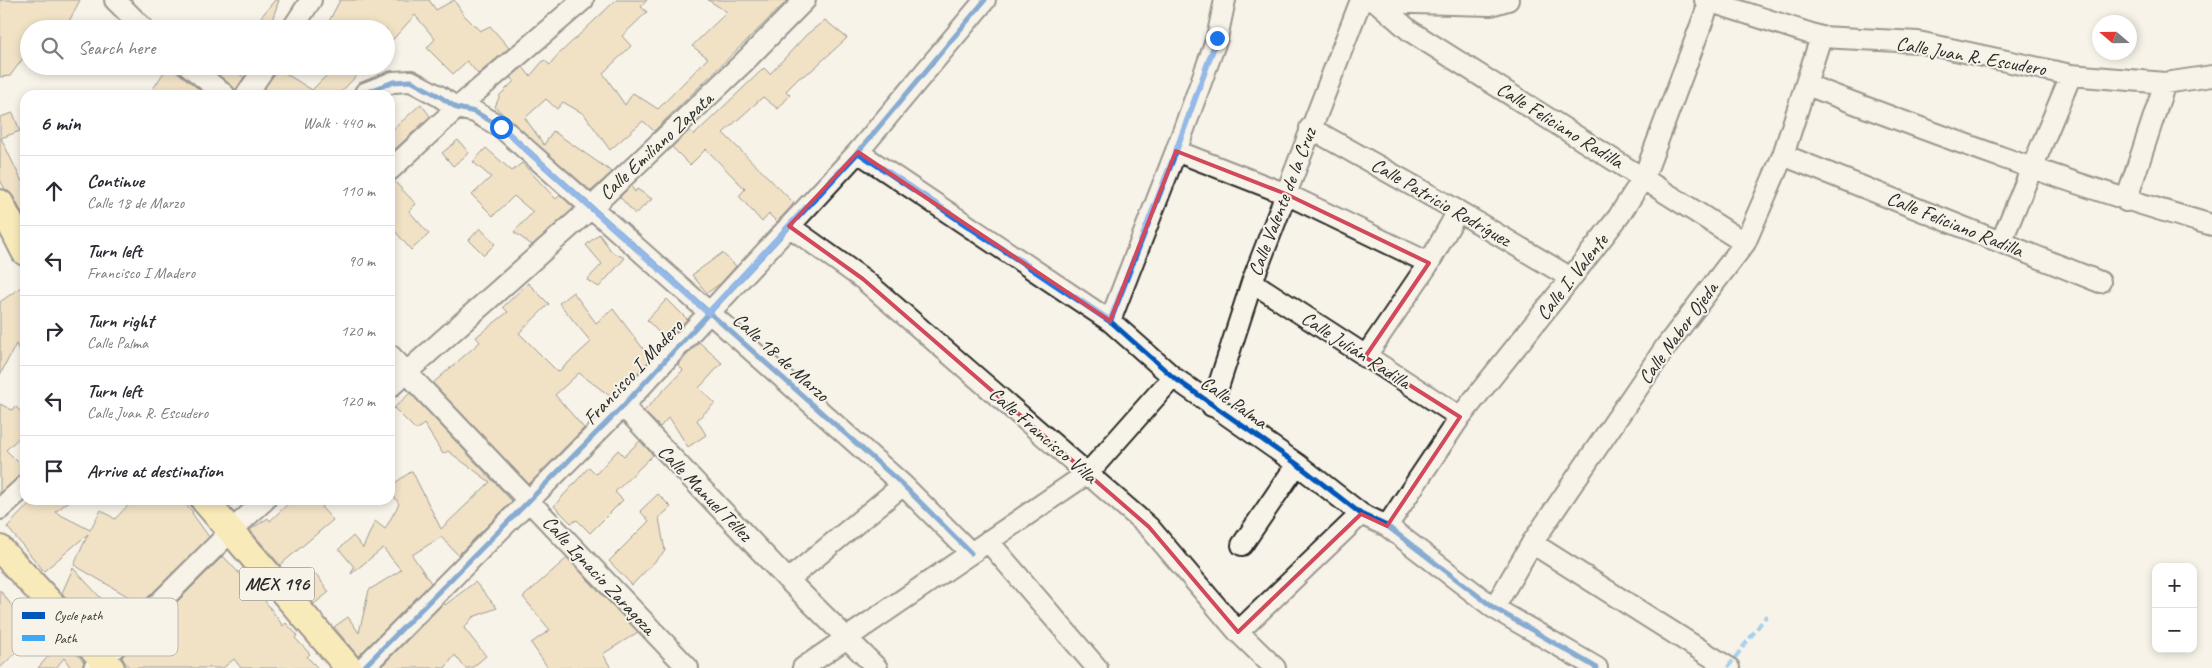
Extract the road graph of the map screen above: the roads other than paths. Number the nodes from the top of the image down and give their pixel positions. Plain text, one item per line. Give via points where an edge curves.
1 (115, 0) edge
2 (311, 0) edge
3 (584, 0) edge
4 (805, 0) edge
5 (985, 0) edge
6 (1225, 0) edge
7 (1369, 1) edge
8 (1707, 1) edge
9 (1498, 2) edge
10 (135, 20) edge
11 (298, 20) edge
12 (1821, 37) junction
13 (200, 75) edge
14 (260, 75) edge
15 (2071, 75) junction
16 (2212, 76) edge
17 (2165, 84) junction
18 (1807, 85) junction
19 (218, 90) edge
20 (249, 90) edge
21 (373, 90) edge
22 (457, 108) junction
23 (1310, 128) junction
24 (1176, 151) junction
25 (858, 152) junction
26 (1783, 155) junction
27 (395, 165) edge
28 (2033, 167) junction
29 (1644, 177) junction
30 (1286, 194) junction
31 (2126, 201) junction
32 (0, 203) edge
33 (590, 208) junction
34 (1458, 211) junction
35 (2212, 225) edge
36 (788, 226) junction
37 (20, 242) edge
38 (2001, 242) junction
39 (1746, 243) junction
40 (1428, 263) junction
41 (1571, 278) junction
42 (1252, 282) junction
43 (2100, 282) dead end
44 (708, 313) junction
45 (1110, 321) junction
46 (1365, 357) junction
47 (395, 360) edge
48 (406, 372) junction
49 (1173, 377) junction
50 (395, 382) edge
51 (623, 406) junction
52 (1212, 406) junction
53 (1460, 417) junction
54 (1297, 464) junction
55 (1088, 473) junction
56 (903, 485) junction
57 (20, 491) edge
58 (530, 502) junction
59 (208, 505) edge
60 (260, 505) edge
61 (0, 509) edge
62 (1361, 514) junction
63 (1387, 526) junction
64 (231, 531) junction
65 (988, 541) junction
66 (1532, 543) junction
67 (1242, 544) dead end
68 (0, 549) edge
69 (970, 553) junction
70 (788, 580) junction
71 (44, 598) edge
72 (167, 598) edge
73 (1494, 608) junction
74 (1238, 632) junction
75 (845, 638) junction
76 (676, 664) edge
77 (349, 668) edge
78 (363, 668) edge
79 (803, 668) edge
80 (877, 668) edge
81 (1097, 668) edge
82 (1275, 668) edge
83 (1597, 668) edge
84 (1729, 668) edge

1 - 10 street
2 - 11 street
3 - 22 street
4 - 33 street, Calle Emiliano Zapata
5 - 25 street, Francisco I Madero
6 - 24 street via 1217,38
7 - 9 street
7 - 23 street, Calle Valente de la Cruz
7 - 29 street, Calle Feliciano Radilla via 1410,31
8 - 12 street, Calle Juan R. Escudero
8 - 29 street, Calle I. Valente
12 - 15 street, Calle Juan R. Escudero via 1918,42
12 - 18 street, Calle Nabor Ojeda
13 - 19 street
14 - 20 street
15 - 17 street, Calle Juan R. Escudero
15 - 28 street
16 - 17 street, Calle Juan R. Escudero
17 - 31 street
18 - 26 street, Calle Nabor Ojeda
18 - 28 street
21 - 22 street, Calle 18 de Marzo via 394,82 411,81
22 - 27 street
22 - 33 street, Calle 18 de Marzo via 475,112 501,127
23 - 30 street, Calle Valente de la Cruz
23 - 34 street, Calle Patricio Rodríguez
24 - 30 street
24 - 45 street
25 - 36 street, Francisco I Madero
25 - 45 street, Calle Palma
26 - 38 street, Calle Feliciano Radilla
26 - 39 street, Calle Nabor Ojeda
28 - 31 street
28 - 38 street
29 - 39 street, Calle Feliciano Radilla
29 - 41 street, Calle I. Valente via 1619,216
30 - 40 street
30 - 42 street, Calle Valente de la Cruz
31 - 35 street
32 - 37 main road
33 - 44 street, Calle 18 de Marzo
33 - 48 street, Calle Emiliano Zapata
34 - 40 street
34 - 41 street, Calle Patricio Rodríguez
36 - 44 street, Francisco I Madero
36 - 55 street, Calle Francisco Villa via 863,279
38 - 43 street, Calle Feliciano Radilla
39 - 66 street, Calle Nabor Ojeda via 1667,345
40 - 46 street
41 - 53 street, Calle I. Valente
42 - 46 street, Calle Julián Radilla
42 - 52 street, Calle Valente de la Cruz
44 - 51 street, Francisco I Madero
44 - 56 street, Calle 18 de Marzo
45 - 49 street, Calle Palma
46 - 53 street, Calle Julián Radilla
47 - 48 street, Calle Ignacio Zaragoza
48 - 50 street, Calle Emiliano Zapata
48 - 58 street, Calle Ignacio Zaragoza
49 - 52 street, Calle Palma
49 - 55 street
51 - 58 street, Francisco I Madero
51 - 70 street, Calle Manuel Téllez
52 - 54 street, Calle Palma
53 - 63 street, Calle I. Valente
54 - 62 street, Calle Palma
54 - 67 street
55 - 65 street
55 - 74 street, Calle Francisco Villa via 1148,527
56 - 69 street, Calle 18 de Marzo
56 - 70 street
57 - 61 street
58 - 76 street, Calle Ignacio Zaragoza
58 - 78 street, Francisco I Madero
59 - 64 main road, MEX 196
60 - 64 street
62 - 63 street, Calle Palma
62 - 74 street
63 - 73 street, Calle Palma
64 - 72 street
64 - 77 main road, MEX 196
65 - 69 street
65 - 81 street
66 - 73 street, Calle Nabor Ojeda
66 - 84 street
68 - 71 main road
69 - 75 street
70 - 75 street, Calle Manuel Téllez
73 - 83 street, Calle Palma
74 - 82 street, Calle Francisco Villa
75 - 79 street
75 - 80 street, Calle Manuel Téllez

